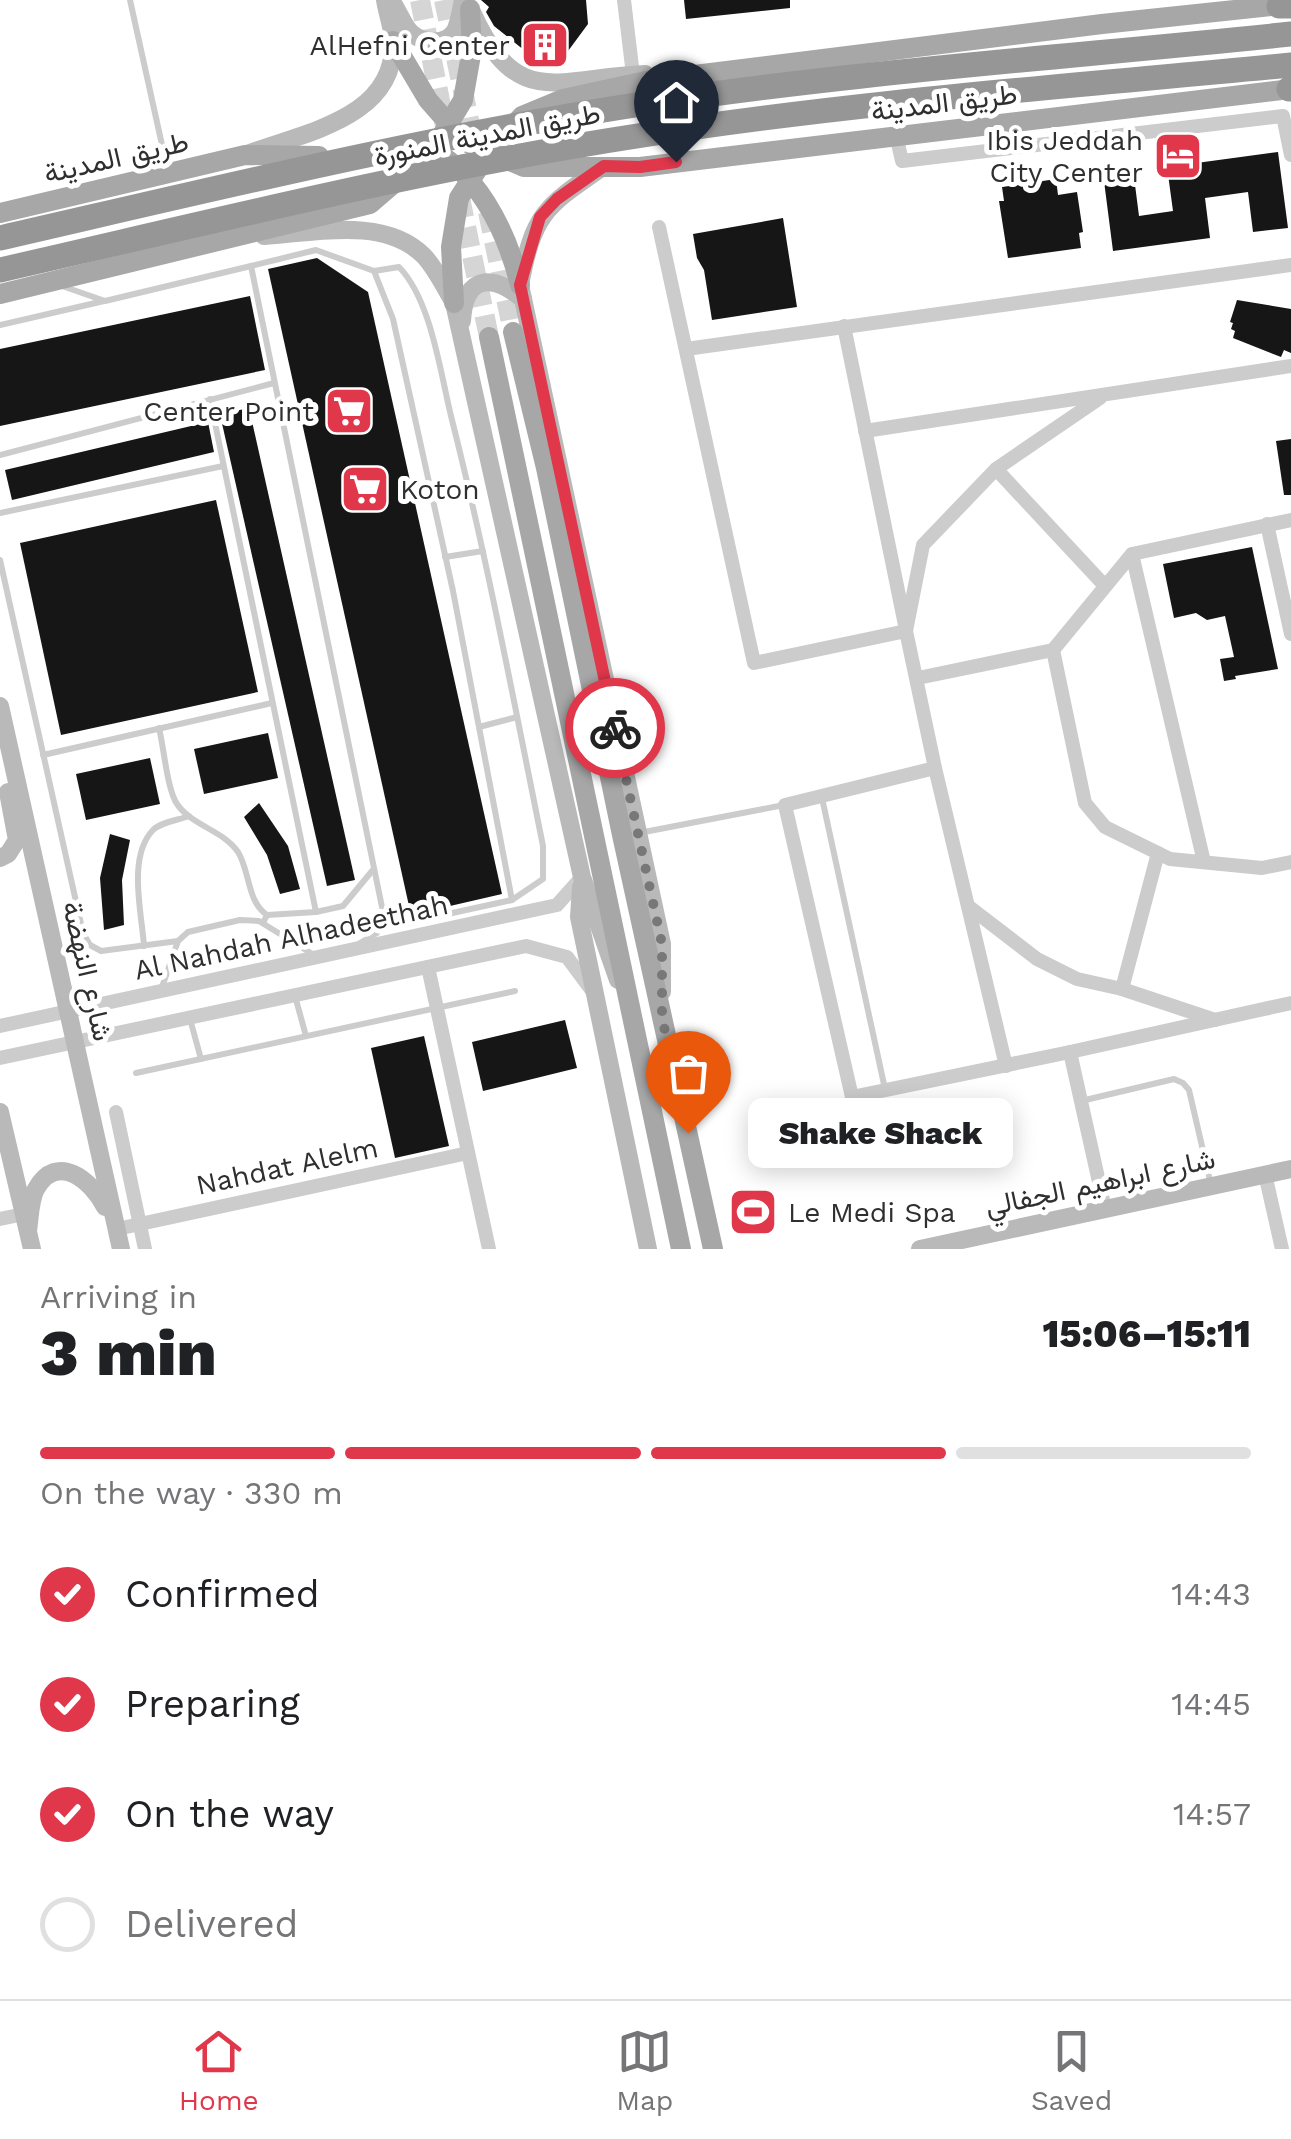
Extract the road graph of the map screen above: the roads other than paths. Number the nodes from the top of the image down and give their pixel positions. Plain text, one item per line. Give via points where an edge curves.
1 (130, 0) edge
2 (388, 0) edge
3 (624, 0) edge
4 (467, 3) edge
5 (1287, 5) edge
6 (1291, 34) edge
7 (393, 42) junction
8 (640, 78) junction
9 (1290, 83) edge
10 (449, 125) junction
11 (896, 135) junction
12 (433, 150) junction
13 (488, 153) junction
14 (245, 155) junction
15 (1291, 155) edge
16 (306, 158) junction
17 (604, 166) junction
18 (168, 173) junction
19 (469, 181) junction
20 (0, 213) edge
21 (317, 217) junction
22 (659, 226) dead end
23 (0, 238) edge
24 (239, 238) junction
25 (1291, 265) edge
26 (250, 266) junction
27 (0, 270) edge
28 (374, 270) junction
29 (52, 282) junction
30 (522, 292) junction
31 (0, 294) edge
32 (105, 301) junction
33 (454, 303) junction
34 (0, 325) edge
35 (844, 326) junction
36 (513, 332) tunnel mouth
37 (461, 336) junction
38 (489, 336) tunnel mouth
39 (686, 349) junction
40 (1291, 366) edge
41 (274, 383) junction
42 (1106, 394) junction
43 (210, 399) junction
44 (865, 431) junction
45 (0, 455) edge
46 (223, 466) junction
47 (996, 470) junction
48 (0, 513) edge
49 (1291, 520) edge
50 (1267, 524) junction
51 (484, 551) junction
52 (1132, 554) junction
53 (445, 557) junction
54 (0, 560) edge
55 (1106, 586) junction
56 (906, 631) junction
57 (1291, 634) edge
58 (1054, 650) junction
59 (918, 678) junction
60 (272, 703) junction
61 (0, 706) edge
62 (517, 718) junction
63 (479, 727) junction
64 (160, 728) junction
65 (0, 750) edge
66 (43, 755) junction
67 (935, 768) junction
68 (822, 798) junction
69 (785, 805) junction
70 (190, 816) junction
71 (638, 833) junction
72 (1158, 854) junction
73 (0, 858) edge
74 (1204, 862) junction
75 (1291, 862) edge
76 (372, 870) junction
77 (582, 877) junction
78 (512, 900) junction
79 (968, 906) junction
80 (316, 912) junction
81 (383, 912) junction
82 (264, 919) junction
83 (178, 941) junction
84 (144, 946) junction
85 (346, 951) junction
86 (318, 957) junction
87 (428, 967) junction
88 (1122, 989) junction
89 (161, 991) junction
90 (516, 991) dead end
91 (295, 995) junction
92 (597, 996) junction
93 (1291, 1002) edge
94 (437, 1008) junction
95 (68, 1012) junction
96 (190, 1018) junction
97 (662, 1018) junction
98 (1214, 1020) junction
99 (634, 1023) junction
100 (0, 1026) edge
101 (306, 1036) junction
102 (68, 1044) junction
103 (1070, 1052) junction
104 (0, 1058) edge
105 (201, 1059) junction
106 (1006, 1066) junction
107 (136, 1072) dead end
108 (886, 1090) junction
109 (1080, 1101) junction
110 (0, 1112) edge
111 (116, 1112) dead end
112 (468, 1152) junction
113 (1291, 1169) edge
114 (1266, 1174) junction
115 (1211, 1186) junction
116 (1105, 1209) junction
117 (0, 1219) edge
118 (140, 1224) junction
119 (117, 1229) junction
120 (28, 1231) edge
121 (121, 1249) edge
122 (145, 1249) edge
123 (489, 1249) edge
124 (648, 1249) edge
125 (680, 1249) edge
126 (713, 1249) edge
127 (920, 1249) edge
128 (1282, 1249) edge

1 - 18 lane
2 - 4 main road via 408,30 436,42 455,31
2 - 7 main road
3 - 8 street
4 - 8 main road via 497,59 534,82
4 - 10 main road via 470,75
5 - 8 main road, طريق المدينة
6 - 23 highway, طريق المدينة المنورة via 632,106
7 - 10 main road
7 - 14 main road via 387,74 358,112
8 - 13 main road via 522,116
8 - 17 main road via 561,116 544,138 558,160
9 - 11 main road, طريق المدينة
9 - 27 highway, طريق المدينة المنورة via 1261,68 956,96 637,136 428,174
10 - 12 main road
10 - 13 main road
11 - 15 street via 902,161 1283,116
11 - 17 main road, طريق المدينة
12 - 16 main road via 411,141
12 - 19 main road
12 - 21 main road via 370,204
13 - 17 main road via 524,167
13 - 19 main road
14 - 16 main road, طريق المدينة
14 - 18 main road, طريق المدينة
16 - 21 main road via 355,166 360,178 355,195
17 - 30 main road via 540,217
18 - 20 main road, طريق المدينة
19 - 30 main road via 513,257
19 - 33 main road via 459,198 451,247
21 - 24 main road
22 - 39 street
24 - 29 main road
24 - 33 main road via 356,230 390,235 423,255
25 - 35 street
26 - 28 lane via 316,250
26 - 32 lane
26 - 41 lane
28 - 51 lane via 398,267 409,277 428,323
28 - 53 lane via 393,319
29 - 31 main road
29 - 32 lane
30 - 37 main road via 486,280 470,290
30 - 71 main road
32 - 34 lane
33 - 37 main road
35 - 39 street
35 - 44 street
36 - 97 main road
37 - 77 main road
38 - 99 main road
39 - 56 street via 754,663
40 - 42 street
41 - 43 lane
41 - 76 lane
42 - 44 street
42 - 47 street
43 - 45 lane
43 - 46 lane
44 - 56 street
46 - 48 lane
46 - 60 lane
47 - 55 street
47 - 56 street via 923,545
49 - 50 street
50 - 52 street
50 - 57 street
51 - 53 lane
51 - 62 lane
52 - 55 street
52 - 74 street
53 - 63 lane
54 - 66 lane
55 - 58 street
56 - 59 street
58 - 59 street
58 - 72 street via 1085,803 1105,827
59 - 67 street
60 - 64 lane
60 - 80 lane
61 - 95 main road, شارع النهضة
62 - 63 lane
62 - 78 lane via 543,846 543,879
63 - 78 lane
64 - 66 lane
64 - 70 lane via 175,801
65 - 73 main road via 16,840
66 - 84 lane via 83,933 101,951
67 - 68 street
67 - 79 street
68 - 69 street
68 - 108 lane
69 - 71 lane
69 - 108 street via 852,1097
70 - 82 lane via 242,858
70 - 84 lane via 158,826 145,845 139,875
71 - 97 main road via 662,944
72 - 74 street
72 - 88 street
74 - 75 street via 1262,868
76 - 80 lane via 342,906
76 - 81 lane
77 - 85 street, Al Nahdah Alhadeethah via 558,905
77 - 92 main road via 579,918
77 - 99 main road
78 - 81 lane via 402,924
79 - 88 street via 1036,959 1077,979
79 - 106 street
80 - 82 lane
81 - 85 lane via 376,933
82 - 83 lane via 188,932
82 - 86 lane
83 - 84 lane
83 - 89 lane
85 - 86 street, Al Nahdah Alhadeethah
86 - 89 street, Al Nahdah Alhadeethah
87 - 91 street, Al Nahdah Alhadeethah
87 - 92 street, Al Nahdah Alhadeethah via 526,946 567,956
87 - 94 street
88 - 98 street
89 - 95 street, Al Nahdah Alhadeethah
90 - 94 lane
91 - 96 street, Al Nahdah Alhadeethah
91 - 101 lane
92 - 124 main road
93 - 98 street
94 - 101 lane
94 - 112 street
95 - 100 street, Al Nahdah Alhadeethah
95 - 102 main road, شارع النهضة
96 - 102 street, Al Nahdah Alhadeethah
96 - 105 lane
97 - 126 main road
98 - 103 street
99 - 125 main road
101 - 105 lane
102 - 104 street, Al Nahdah Alhadeethah
102 - 119 main road, شارع النهضة
103 - 106 street
103 - 109 street
105 - 107 lane
106 - 108 street
109 - 115 lane via 1183,1083
109 - 116 street
110 - 120 main road
111 - 118 street
112 - 118 street, Nahdat Alelm
112 - 123 street
113 - 114 main road, شارع ابراهيم الجفالي
114 - 115 main road, شارع ابراهيم الجفالي
114 - 128 street
115 - 116 main road, شارع ابراهيم الجفالي
116 - 127 main road, شارع ابراهيم الجفالي
117 - 120 street
118 - 119 street, Nahdat Alelm
118 - 122 street
119 - 120 main road via 95,1187 66,1171 48,1176 36,1190
119 - 121 main road, شارع النهضة

